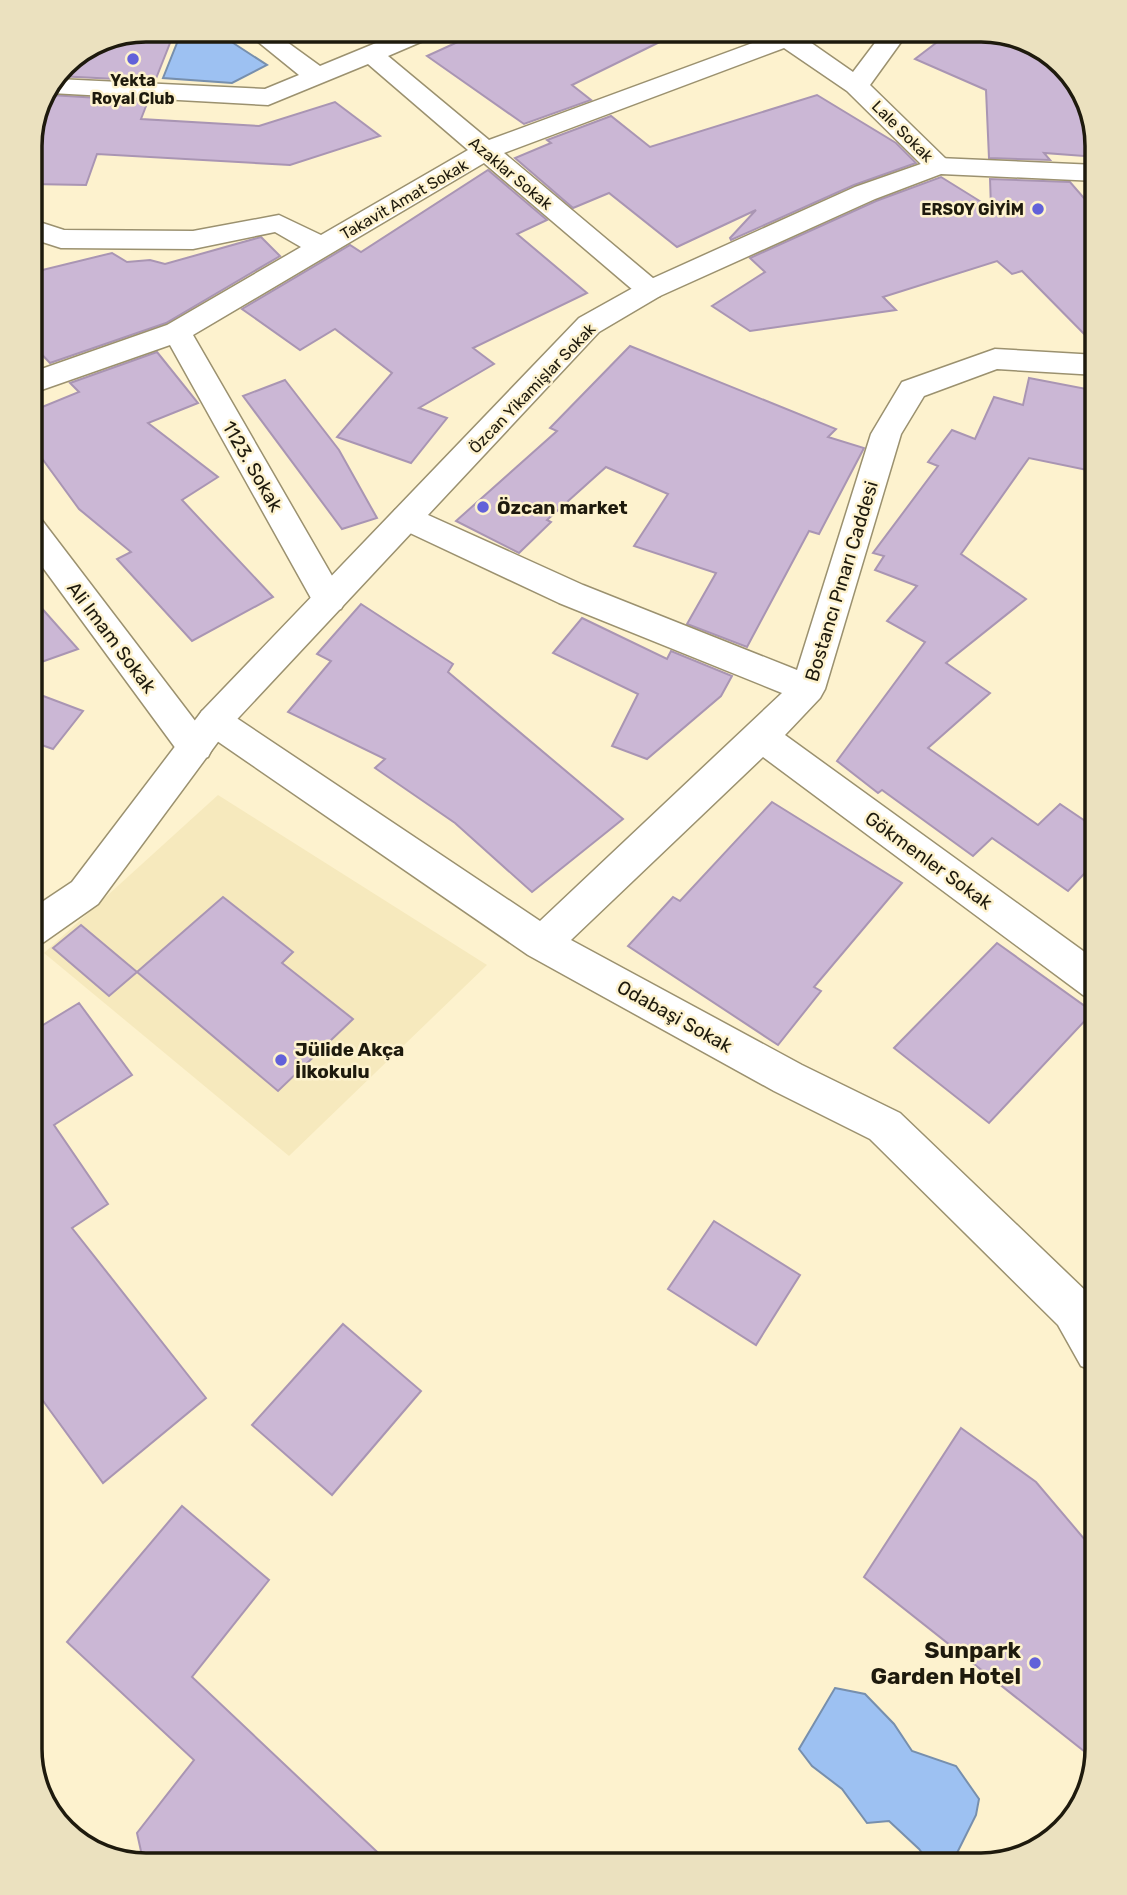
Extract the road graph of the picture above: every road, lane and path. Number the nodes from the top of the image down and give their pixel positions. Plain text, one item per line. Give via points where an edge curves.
1 (271, 42) edge
2 (401, 42) edge
3 (765, 42) edge
4 (793, 42) edge
5 (889, 42) edge
6 (372, 55) junction
7 (318, 77) junction
8 (62, 86) edge
9 (856, 86) junction
10 (485, 151) junction
11 (938, 166) junction
12 (1085, 172) edge
13 (42, 232) edge
14 (61, 239) junction
15 (321, 247) junction
16 (42, 248) edge
17 (650, 290) junction
18 (177, 332) junction
19 (1085, 364) edge
20 (42, 379) edge
21 (406, 518) junction
22 (42, 541) edge
23 (329, 600) junction
24 (808, 689) junction
25 (204, 734) junction
26 (761, 737) junction
27 (42, 922) edge
28 (542, 943) junction
29 (1085, 974) edge
30 (1085, 1329) edge

1 - 7 street
2 - 6 street
3 - 10 street, Takavit Amat Sokak
4 - 9 street
5 - 9 street, Lale Sokak
6 - 7 street
6 - 10 street, Azaklar Sokak
7 - 8 street via 268,97
9 - 11 street, Lale Sokak
10 - 15 street, Takavit Amat Sokak
10 - 17 street, Azaklar Sokak
11 - 12 street, Özcan Yikamişlar Sokak
11 - 17 street, Özcan Yikamişlar Sokak via 865,193
13 - 14 street
14 - 15 street via 193,240 279,223
14 - 16 street
15 - 18 street, Takavit Amat Sokak
17 - 21 street, Özcan Yikamişlar Sokak via 589,325
18 - 20 street, Takavit Amat Sokak
18 - 23 street, 1123. Sokak
19 - 24 street, Bostancı Pınarı Caddesi via 995,359 913,389 886,434
21 - 23 street, Özcan Yikamişlar Sokak
21 - 24 street via 570,594
22 - 25 street, Ali Imam Sokak
23 - 25 street, Özcan Yikamişlar Sokak
24 - 26 street, Bostancı Pınarı Caddesi
25 - 27 street, Özcan Yikamişlar Sokak via 85,894
25 - 28 street, Odabaşi Sokak
26 - 28 street, Bostancı Pınarı Caddesi
26 - 29 street, Gökmenler Sokak
28 - 30 street, Odabaşi Sokak via 885,1126 1074,1310

